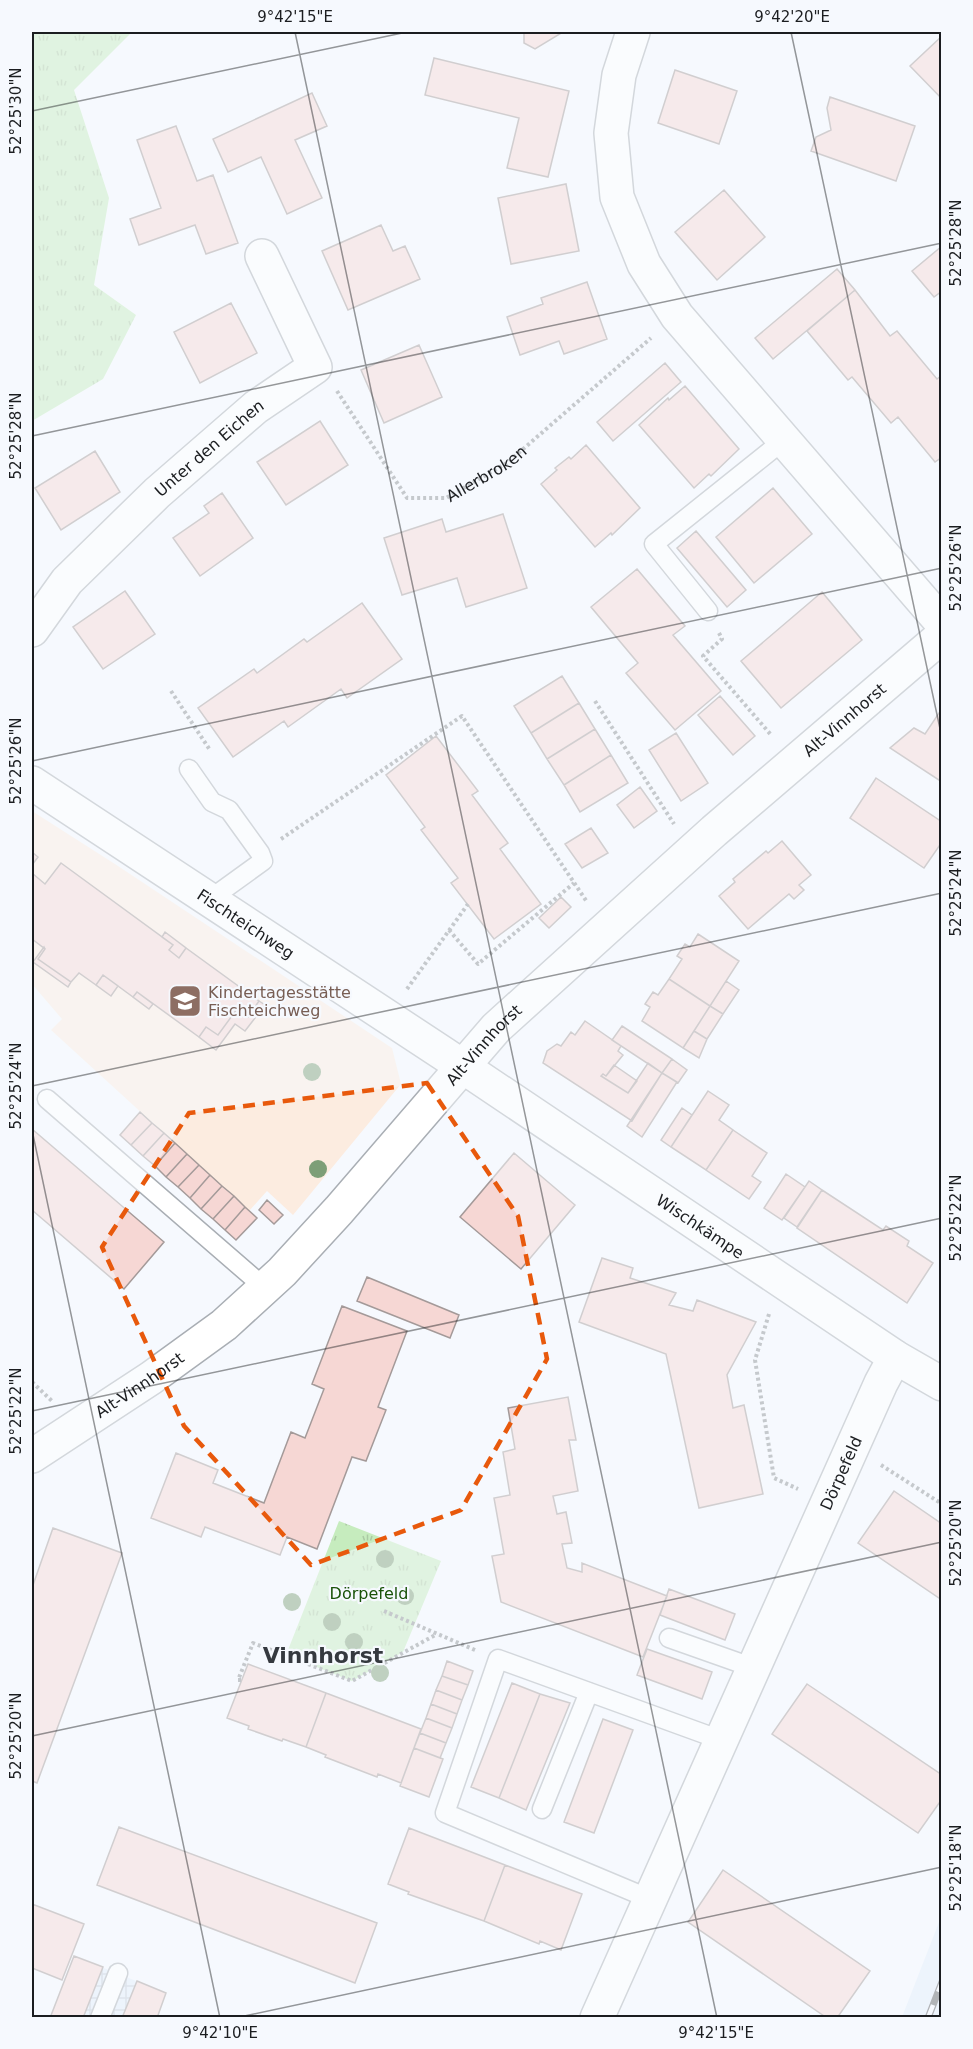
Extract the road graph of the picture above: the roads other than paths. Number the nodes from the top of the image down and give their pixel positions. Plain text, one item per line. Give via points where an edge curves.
1 (633, 32) edge
2 (262, 256) dead end
3 (784, 440) junction
4 (708, 611) road end
5 (942, 623) edge
6 (32, 630) edge
7 (942, 636) edge
8 (189, 769) road end
9 (32, 783) edge
10 (209, 900) junction
11 (462, 1066) junction
12 (47, 1099) dead end
13 (265, 1287) junction
14 (896, 1357) junction
15 (942, 1384) edge
16 (32, 1456) edge
17 (669, 1638) dead end
18 (754, 1668) junction
19 (589, 1692) junction
20 (722, 1740) junction
21 (542, 1809) dead end
22 (650, 1899) junction
23 (118, 1973) dead end
24 (100, 2018) edge
25 (597, 2018) edge

1 - 3 street via 619,75 611,133 617,197 644,264 677,316
2 - 6 street, Unter den Eichen via 315,367 256,407 157,493 67,582
3 - 4 lane via 654,544
3 - 5 street
7 - 11 street, Alt-Vinnhorst via 691,852 496,1028
8 - 10 lane via 212,802 229,810 263,861
9 - 10 street, Fischteichweg
10 - 11 street, Fischteichweg
11 - 13 street, Alt-Vinnhorst via 339,1210
11 - 14 street, Wischkämpe
12 - 13 lane
13 - 16 street, Alt-Vinnhorst via 224,1325 151,1378
14 - 15 street, Wischkämpe
14 - 18 street, Dörpefeld
17 - 18 lane
18 - 20 street, Dörpefeld
19 - 20 lane
19 - 21 lane
19 - 22 lane via 498,1659 445,1813
20 - 22 street, Dörpefeld
22 - 25 street, Dörpefeld
23 - 24 lane

